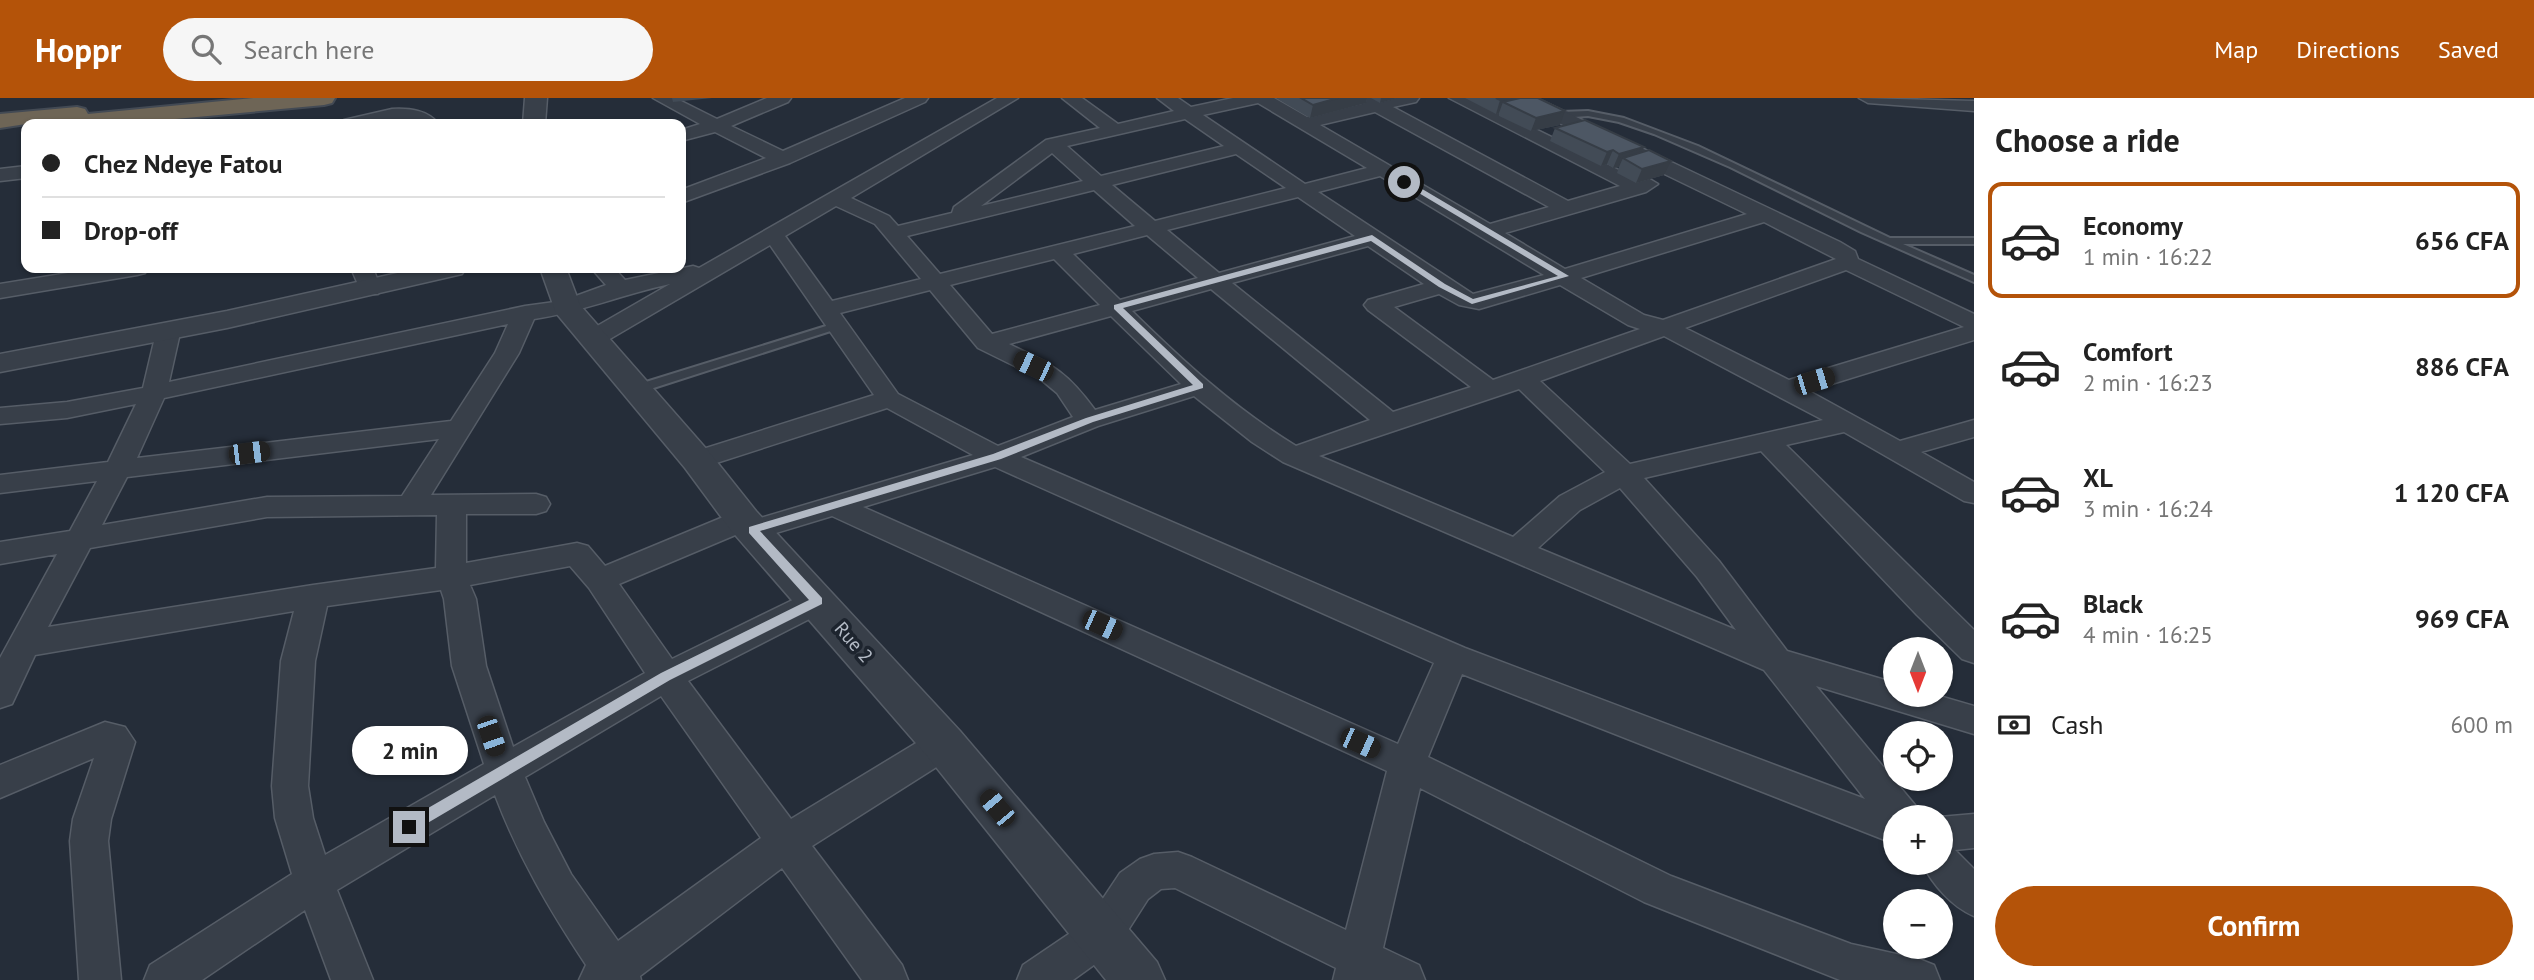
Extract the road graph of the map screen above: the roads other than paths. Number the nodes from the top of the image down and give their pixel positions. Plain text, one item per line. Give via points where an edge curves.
1 (240, 98) edge
2 (324, 98) edge
3 (536, 98) edge
4 (662, 98) edge
5 (782, 98) edge
6 (919, 98) edge
7 (1009, 98) edge
8 (1071, 98) edge
9 (1166, 98) edge
10 (1256, 98) edge
11 (1262, 98) edge
12 (1410, 98) edge
13 (1458, 98) edge
14 (1522, 98) edge
15 (1868, 98) edge
16 (1370, 102) edge
17 (1974, 106) edge
18 (1188, 113) junction
19 (1560, 115) junction
20 (883, 116) junction
21 (104, 119) edge
22 (378, 119) edge
23 (425, 119) edge
24 (534, 119) edge
25 (0, 121) edge
26 (1305, 123) junction
27 (717, 125) junction
28 (21, 127) edge
29 (0, 129) edge
30 (1115, 130) junction
31 (686, 134) edge
32 (938, 140) junction
33 (1053, 144) junction
34 (1240, 148) junction
35 (783, 159) junction
36 (1, 166) edge
37 (1383, 170) junction
38 (21, 171) edge
39 (1678, 174) junction
40 (1096, 182) junction
41 (1639, 188) junction
42 (1301, 190) junction
43 (686, 195) edge
44 (837, 200) junction
45 (1566, 208) junction
46 (1766, 215) junction
47 (952, 218) junction
48 (1151, 228) junction
49 (1489, 231) junction
50 (895, 233) junction
51 (774, 236) junction
52 (1372, 238) junction
53 (1974, 241) edge
54 (1887, 242) junction
55 (1058, 251) junction
56 (1847, 262) junction
57 (721, 267) junction
58 (86, 273) edge
59 (409, 273) edge
60 (555, 273) edge
61 (606, 273) edge
62 (1565, 276) junction
63 (34, 278) edge
64 (366, 278) edge
65 (1974, 279) edge
66 (1214, 281) junction
67 (937, 282) junction
68 (1442, 285) junction
69 (620, 288) junction
70 (0, 291) edge
71 (566, 307) junction
72 (1117, 307) junction
73 (525, 313) junction
74 (833, 317) junction
75 (1974, 323) edge
76 (1668, 328) junction
77 (1974, 332) edge
78 (168, 333) junction
79 (594, 338) junction
80 (987, 343) junction
81 (0, 363) edge
82 (1523, 379) junction
83 (1200, 386) junction
84 (637, 389) junction
85 (1489, 389) junction
86 (1787, 389) junction
87 (154, 393) junction
88 (889, 399) junction
89 (0, 416) edge
90 (1089, 420) junction
91 (1389, 422) junction
92 (1847, 423) junction
93 (460, 428) junction
94 (1974, 428) edge
95 (1766, 441) junction
96 (1899, 450) junction
97 (1293, 456) junction
98 (997, 457) junction
99 (697, 460) junction
100 (118, 469) junction
101 (1624, 474) junction
102 (0, 484) edge
103 (1974, 494) edge
104 (536, 504) dead end
105 (411, 505) junction
106 (452, 505) junction
107 (835, 506) junction
108 (748, 525) junction
109 (80, 539) junction
110 (1517, 550) junction
111 (0, 554) edge
112 (452, 577) junction
113 (600, 580) junction
114 (313, 596) junction
115 (818, 601) junction
116 (1974, 650) edge
117 (13, 656) edge
118 (1453, 657) junction
119 (1776, 661) junction
120 (666, 677) junction
121 (0, 694) edge
122 (1974, 720) edge
123 (944, 744) junction
124 (1407, 764) junction
125 (504, 771) junction
126 (0, 782) edge
127 (1892, 805) edge
128 (1883, 822) edge
129 (1974, 831) edge
130 (1953, 833) edge
131 (788, 841) junction
132 (1953, 875) edge
133 (314, 882) junction
134 (1974, 897) edge
135 (1102, 935) junction
136 (1357, 970) edge
137 (611, 976) edge
138 (100, 980) edge
139 (165, 980) edge
140 (352, 980) edge
141 (887, 980) edge
142 (1038, 980) edge
143 (1139, 980) edge
144 (1404, 980) edge
145 (1919, 980) edge

1 - 25 highway
2 - 21 highway
3 - 24 street
4 - 27 street
5 - 27 street
6 - 20 street
7 - 32 street
8 - 30 street
9 - 18 street
10 - 18 street
11 - 26 street
12 - 16 street
13 - 41 street
14 - 19 street
15 - 17 street
16 - 26 street
16 - 45 street
18 - 30 street
18 - 34 street
19 - 39 street
19 - 54 lane via 1590,114 1665,135
20 - 32 street
20 - 35 street
22 - 23 street via 407,114
26 - 37 street
27 - 31 street
27 - 35 street
28 - 29 highway
30 - 33 street
32 - 44 street
33 - 40 street
33 - 47 street
34 - 40 street
34 - 42 street
35 - 43 street
36 - 38 street
37 - 42 street
37 - 49 street
39 - 41 street
39 - 46 street
40 - 47 street
40 - 48 street
41 - 45 street
42 - 48 street
42 - 52 street
44 - 50 street via 874,215
44 - 51 street
45 - 49 street
46 - 56 street via 1832,247 1847,256
46 - 62 street
47 - 50 street
48 - 55 street
48 - 66 street
49 - 62 street
50 - 67 street
51 - 57 street
51 - 74 street
52 - 66 street
52 - 68 street
53 - 54 lane
54 - 65 lane
55 - 67 street
55 - 72 street
56 - 75 street
56 - 76 street
57 - 69 street
57 - 79 street
58 - 63 street
59 - 64 street
60 - 71 street, Rue 2
61 - 69 street
62 - 68 street via 1479,302 1466,300
62 - 76 street via 1636,320
63 - 70 street
64 - 78 street
66 - 72 street
66 - 91 street
67 - 74 street
67 - 80 street
68 - 85 street via 1376,305
69 - 71 street
71 - 73 street
71 - 79 street, Rue 2
72 - 80 street
72 - 83 street
73 - 87 street
73 - 93 street via 507,353
74 - 84 lane
74 - 88 street
76 - 82 street
76 - 86 street
77 - 86 street
78 - 81 street
78 - 87 street
79 - 84 street, Rue 2
80 - 90 street via 1048,373 1066,388
82 - 85 street
82 - 101 street
83 - 90 street
83 - 97 street
84 - 99 street, Rue 2
85 - 91 street
86 - 92 street
87 - 89 street via 67,410
87 - 100 street
88 - 98 street
88 - 99 street
90 - 98 street
91 - 97 street
92 - 95 street
92 - 96 street
93 - 100 street
93 - 105 street
94 - 96 street
95 - 101 street
95 - 116 street
96 - 103 street
97 - 110 street
98 - 107 street
98 - 118 street
99 - 108 street, Rue 2
100 - 102 street
100 - 109 street
101 - 110 street via 1570,503
101 - 119 street via 1708,569
104 - 106 street
105 - 106 street
105 - 109 street via 267,507
106 - 112 street
107 - 108 street
107 - 124 street
108 - 113 street
108 - 115 street, Rue 2
109 - 111 street
109 - 117 street
110 - 119 street
112 - 113 street via 577,554
112 - 114 street
112 - 125 street via 460,599 469,666
113 - 120 street
114 - 117 street
114 - 133 street via 298,661 290,786 294,818
115 - 120 street
115 - 123 street, Rue 2
117 - 121 street
118 - 124 street
118 - 128 street
119 - 122 street
119 - 127 street
120 - 125 street
120 - 131 street
123 - 131 street
123 - 135 street, Rue 2
124 - 136 street
124 - 145 street via 1658,889 1851,964
125 - 133 street
125 - 137 street via 557,887
126 - 138 street via 105,737 117,741 89,841
129 - 130 street
131 - 137 street
131 - 141 street
132 - 134 street
133 - 139 street
133 - 140 street
135 - 136 street via 1134,886 1154,873 1178,870
135 - 142 street
135 - 143 street, Rue 2
136 - 144 street

